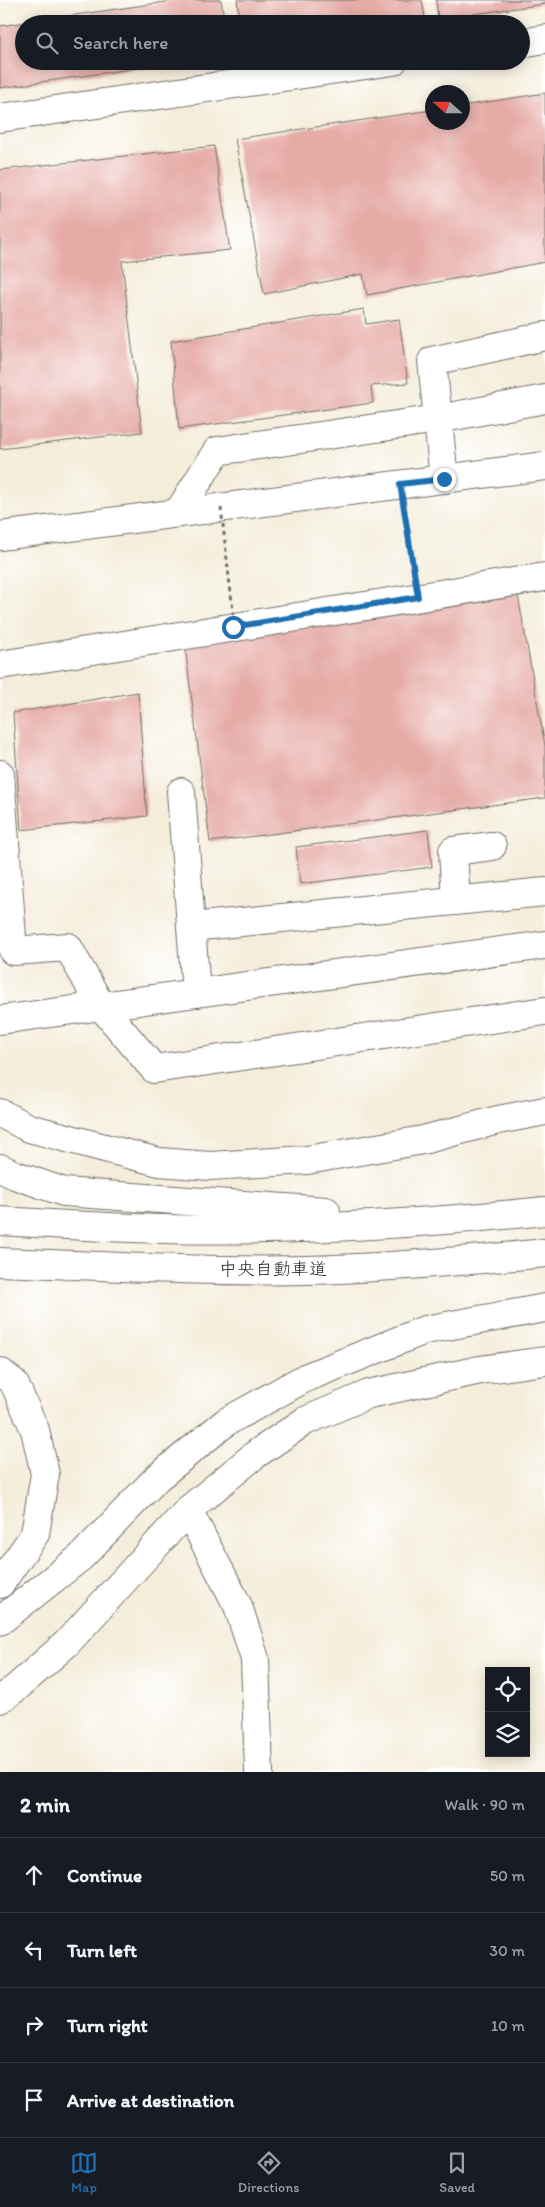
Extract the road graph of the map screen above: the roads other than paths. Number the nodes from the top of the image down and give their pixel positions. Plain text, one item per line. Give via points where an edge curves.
1 (545, 39) edge
2 (530, 42) edge
3 (331, 70) edge
4 (0, 118) edge
5 (545, 336) edge
6 (545, 399) edge
7 (438, 419) junction
8 (545, 466) edge
9 (444, 479) junction
10 (178, 513) junction
11 (0, 536) edge
12 (545, 577) edge
13 (0, 665) edge
14 (0, 774) edge
15 (181, 792) dead end
16 (492, 846) dead end
17 (545, 892) edge
18 (456, 901) junction
19 (191, 927) junction
20 (545, 945) edge
21 (196, 993) junction
22 (101, 1006) junction
23 (545, 1011) edge
24 (0, 1020) edge
25 (545, 1111) edge
26 (0, 1112) edge
27 (5, 1172) edge
28 (545, 1212) edge
29 (452, 1220) junction
30 (0, 1221) edge
31 (545, 1253) edge
32 (0, 1262) edge
33 (545, 1308) edge
34 (545, 1361) edge
35 (0, 1372) edge
36 (188, 1510) junction
37 (0, 1584) edge
38 (0, 1621) edge
39 (0, 1699) edge
40 (259, 1772) edge

1 - 2 main road
3 - 4 main road
5 - 7 main road via 432,361
6 - 7 main road
7 - 9 main road
7 - 10 main road via 217,451
8 - 9 main road
9 - 10 main road
10 - 11 main road
12 - 13 main road
14 - 22 main road via 13,951 68,947
15 - 19 main road
16 - 18 main road via 453,851
17 - 18 main road
18 - 19 main road
19 - 21 main road
20 - 21 main road
21 - 22 main road
22 - 23 main road via 154,1068
22 - 24 main road
25 - 26 main road via 423,1140 307,1160 210,1166 159,1162 116,1151 29,1128
27 - 29 main road via 64,1192
28 - 29 main road
29 - 30 main road via 163,1229
31 - 32 main road, 中央自動車道 via 307,1270 163,1269
33 - 38 main road via 425,1330 305,1378 226,1422 157,1478 80,1557
34 - 36 main road via 480,1370 368,1394 305,1420 256,1454
35 - 37 main road via 14,1383 28,1414 45,1474 35,1534
36 - 39 main road via 68,1643
36 - 40 main road via 238,1606 255,1659

